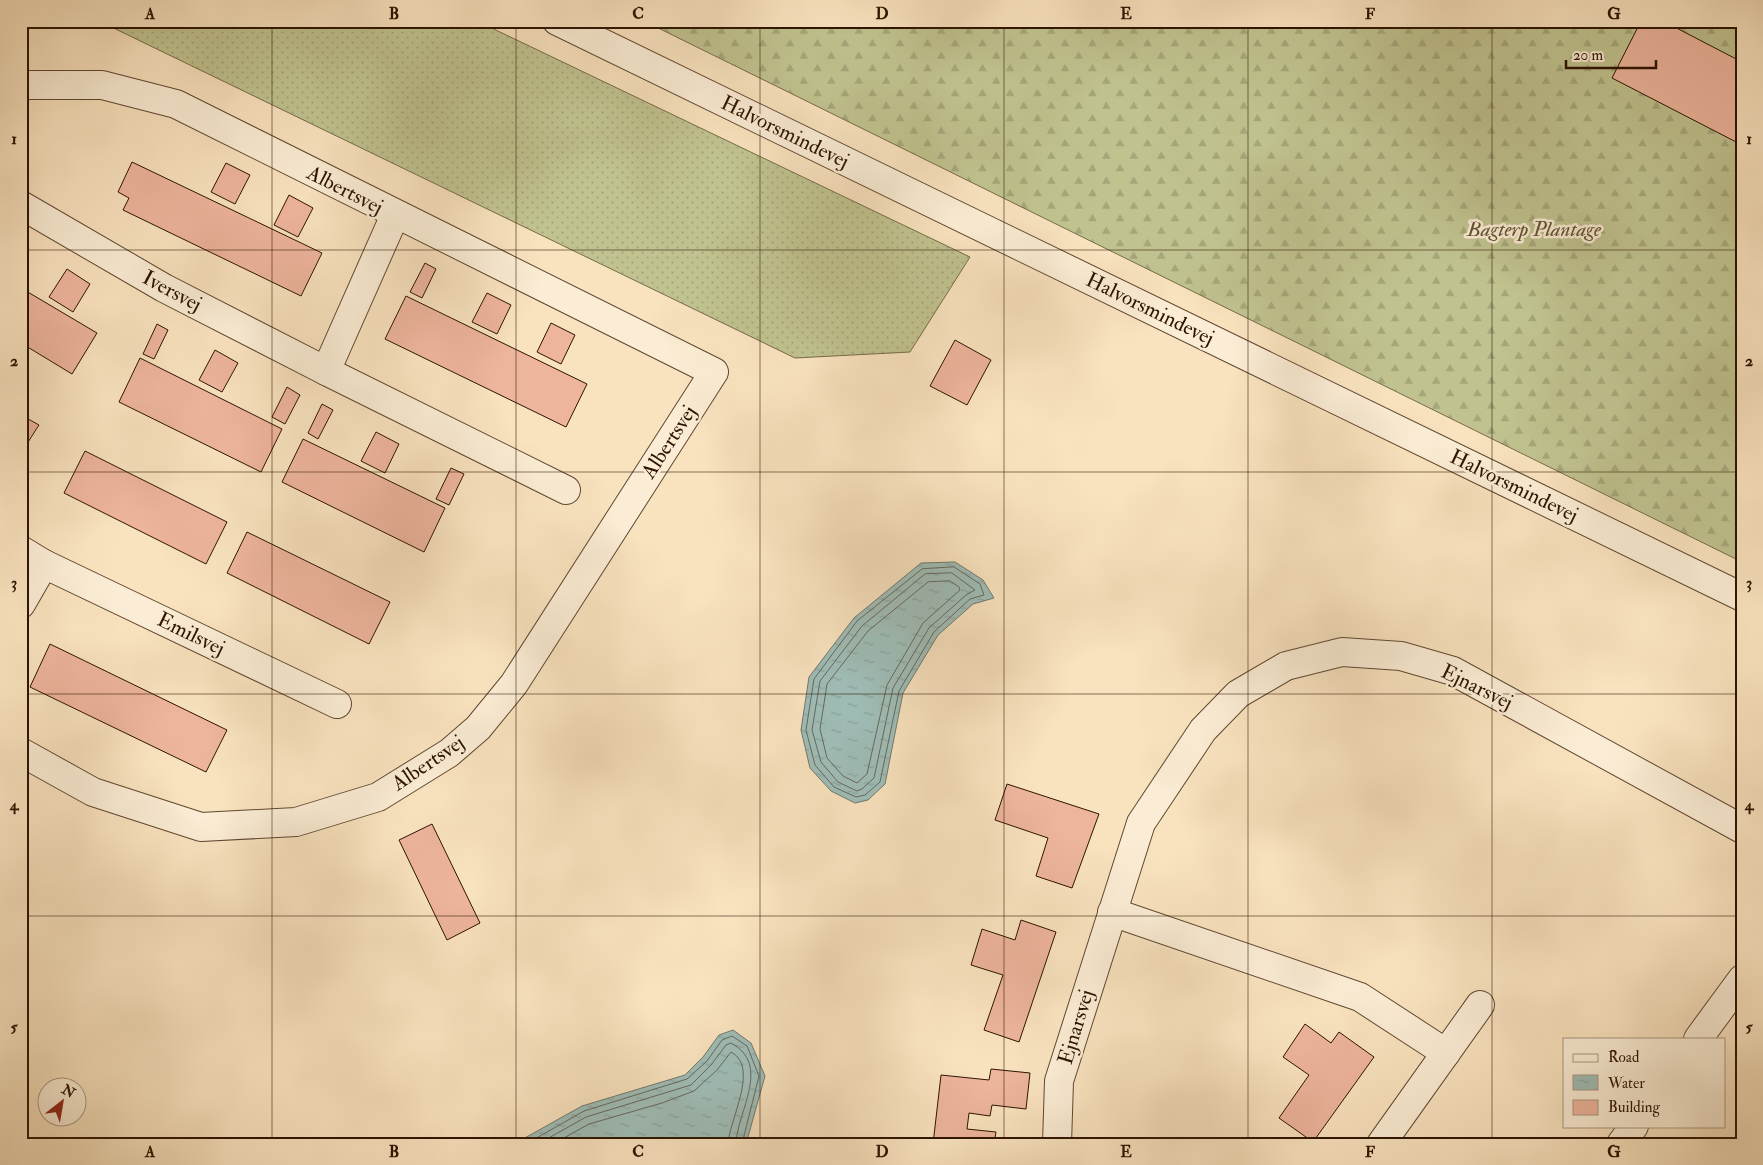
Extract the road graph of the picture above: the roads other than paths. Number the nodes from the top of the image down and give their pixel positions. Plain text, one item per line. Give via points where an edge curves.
1 (557, 21) edge
2 (21, 85) edge
3 (21, 205) edge
4 (395, 214) junction
5 (326, 371) junction
6 (566, 490) dead end
7 (21, 550) edge
8 (44, 564) junction
9 (1742, 597) edge
10 (21, 604) edge
11 (337, 704) dead end
12 (21, 752) edge
13 (1742, 829) edge
14 (1112, 912) junction
15 (1742, 979) edge
16 (1480, 1005) dead end
17 (1699, 1038) edge
18 (1446, 1053) junction
19 (1633, 1128) edge
20 (1057, 1144) edge
21 (1381, 1144) edge
22 (1621, 1144) edge

1 - 9 street, Halvorsmindevej
2 - 4 street, Albertsvej via 102,85 176,104
3 - 5 street, Iversvej via 164,288
4 - 5 street
4 - 12 street, Albertsvej via 714,372 514,684 478,728 449,753 378,797 296,822 201,827 93,792
5 - 6 street, Iversvej
7 - 8 street, Emilsvej
8 - 10 street
8 - 11 street, Emilsvej
13 - 14 street, Ejnarsvej via 1453,671 1401,656 1342,652 1286,666 1238,694 1203,730 1141,823
14 - 18 street via 1360,997
14 - 20 street, Ejnarsvej via 1059,1081
15 - 17 street
16 - 18 street
18 - 21 street
19 - 22 street

